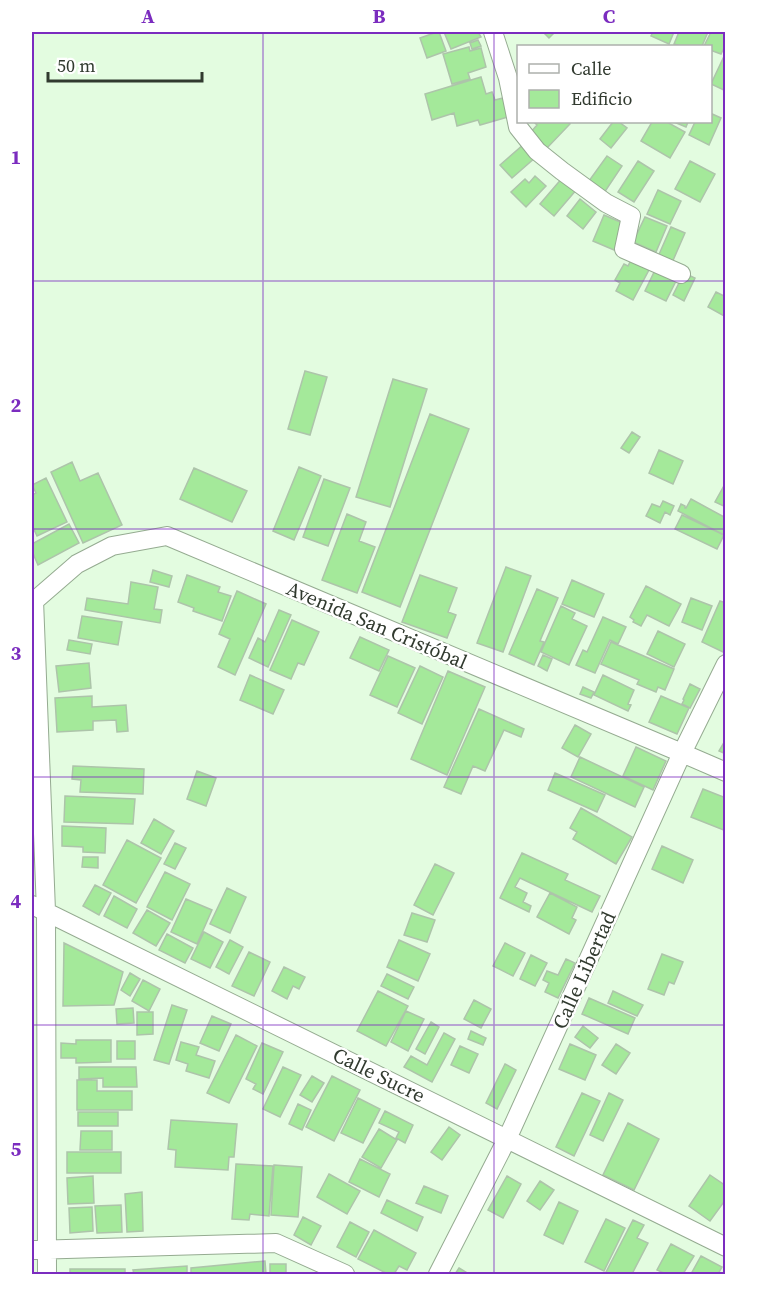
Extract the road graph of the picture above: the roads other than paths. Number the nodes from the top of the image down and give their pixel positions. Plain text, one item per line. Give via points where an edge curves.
1 (493, 32) edge
2 (517, 122) edge
3 (517, 123) edge
4 (681, 274) dead end
5 (33, 601) edge
6 (726, 664) edge
7 (682, 753) junction
8 (726, 772) edge
9 (39, 908) edge
10 (507, 1139) junction
11 (726, 1247) edge
12 (39, 1250) edge
13 (47, 1275) edge
14 (345, 1275) edge
15 (438, 1275) edge

1 - 2 street
3 - 4 street via 537,151 606,203 631,216 624,249
5 - 7 street, Avenida San Cristóbal via 77,564 112,546 167,536
5 - 9 street
6 - 7 street, Calle Libertad
7 - 8 street, Avenida San Cristóbal
7 - 10 street, Calle Libertad
9 - 10 street, Calle Sucre
9 - 12 street
10 - 11 street, Calle Sucre
10 - 15 street, Calle Libertad
12 - 13 street
12 - 14 street via 276,1243

